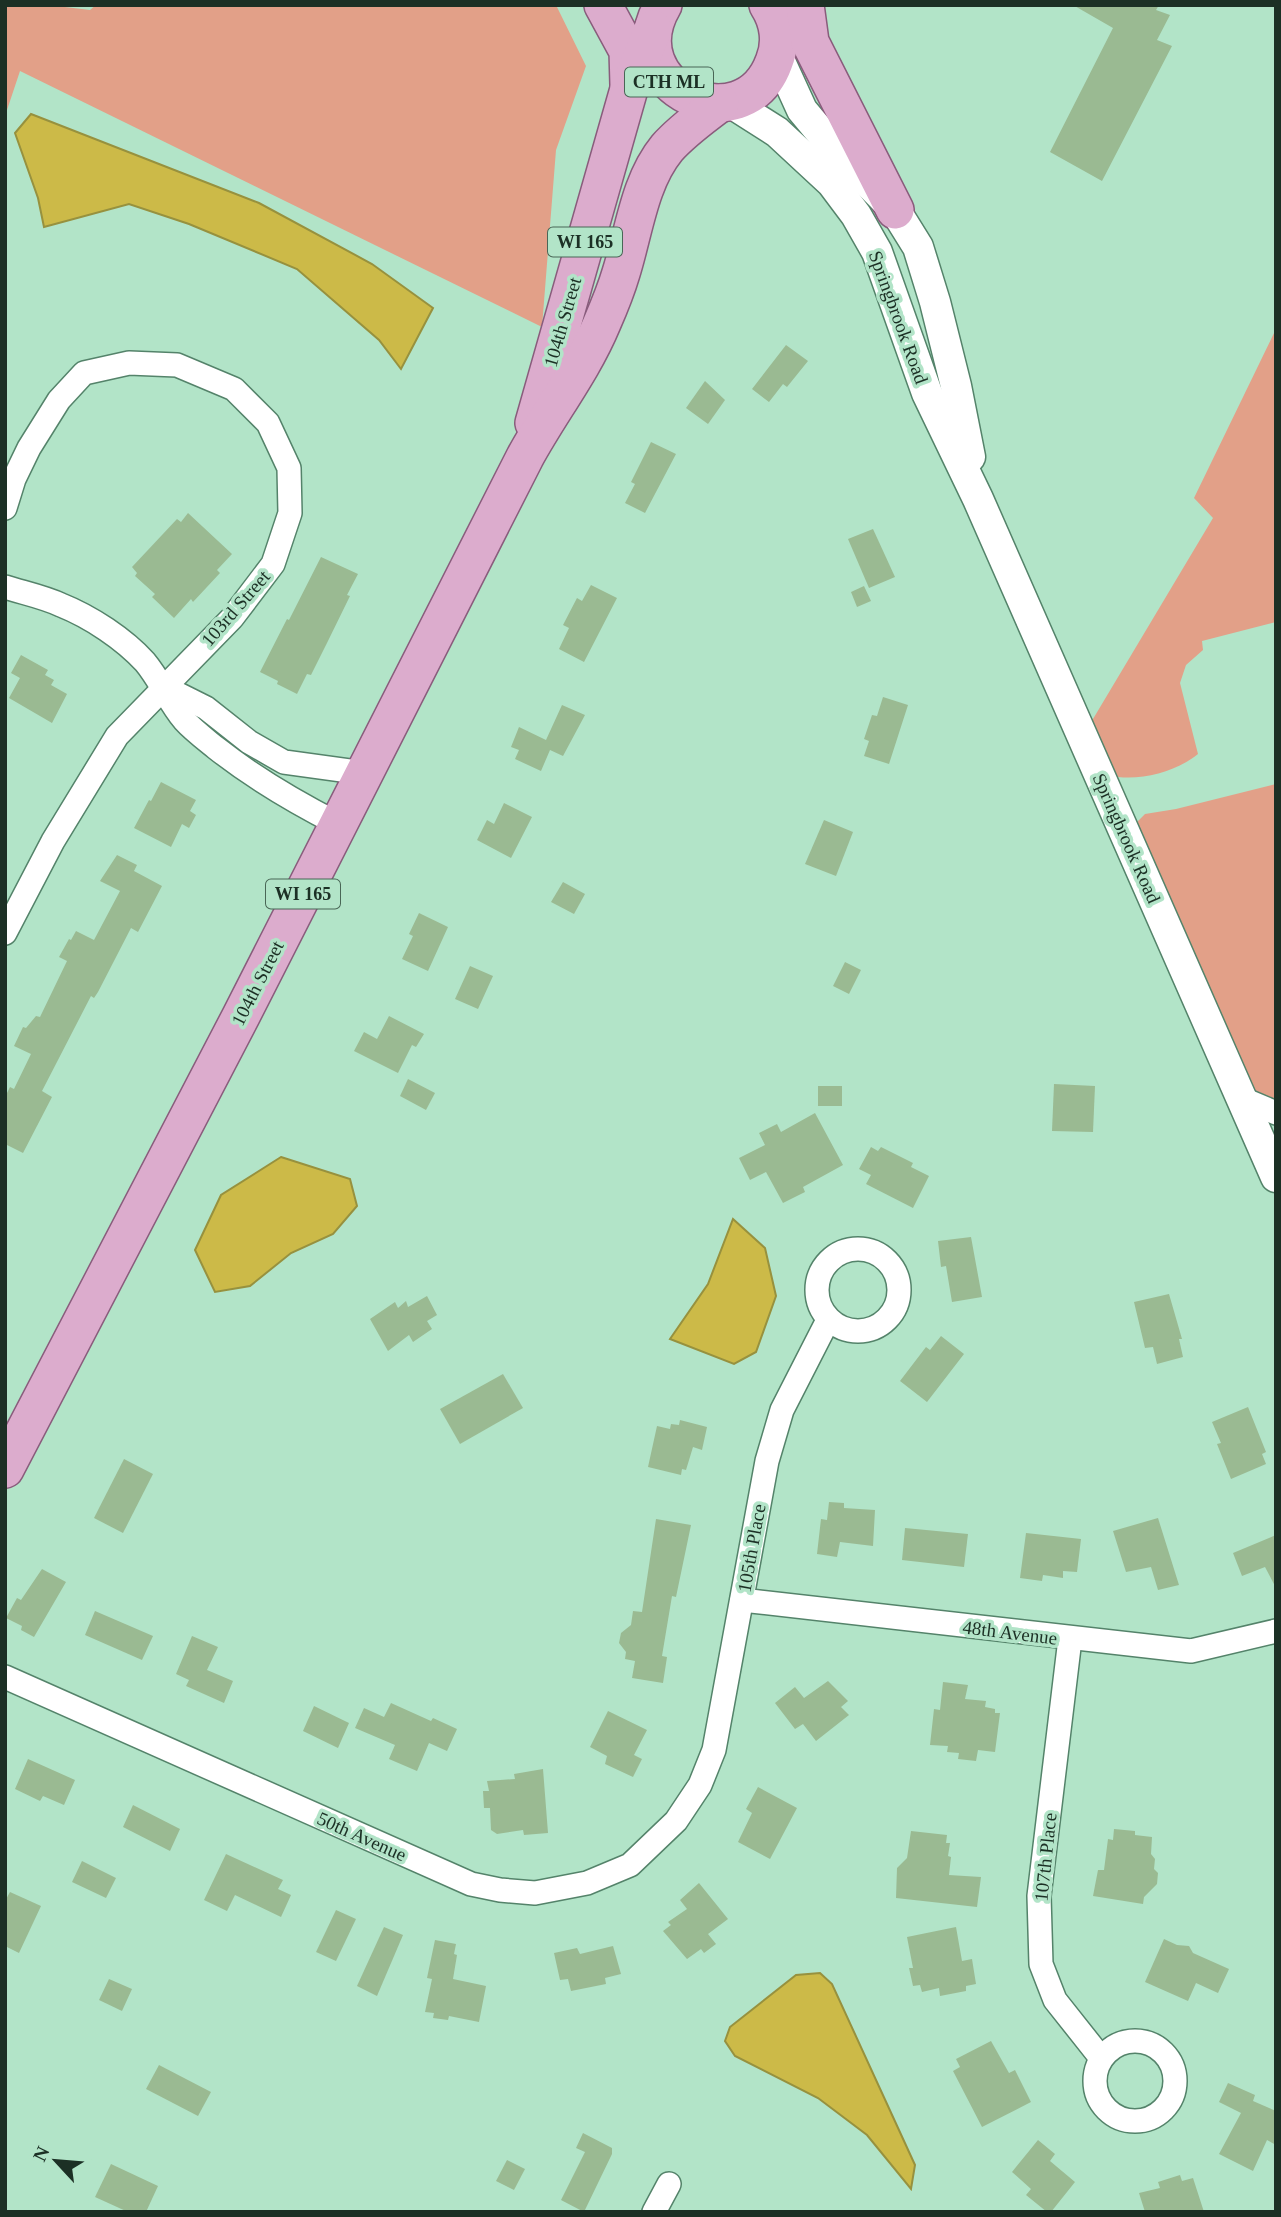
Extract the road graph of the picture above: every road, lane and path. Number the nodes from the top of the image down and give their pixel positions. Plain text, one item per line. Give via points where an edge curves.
1 (603, 5) edge
2 (805, 5) edge
3 (656, 14) edge
4 (779, 25) edge
5 (629, 89) junction
6 (725, 103) junction
7 (895, 209) junction
8 (525, 457) junction
9 (978, 499) junction
10 (5, 508) edge
11 (5, 587) edge
12 (164, 687) junction
13 (364, 773) junction
14 (338, 824) junction
15 (5, 933) edge
16 (1243, 1099) junction
17 (1276, 1113) edge
18 (1276, 1177) edge
19 (828, 1320) dead end
20 (5, 1469) edge
21 (742, 1600) junction
22 (1276, 1631) edge
23 (1070, 1639) junction
24 (5, 1677) edge
25 (700, 1785) joint
26 (1101, 2058) dead end
27 (669, 2184) dead end
28 (654, 2212) edge

1 - 5 main road via 628,51
2 - 7 main road via 810,42
3 - 5 main road, 104th Street / WI 165
3 - 6 main road, CTH ML via 653,51 660,72 693,100
4 - 6 main road, WI 165 via 771,71 747,96
4 - 7 street, Springbrook Road / CTH ML via 802,110
5 - 8 main road, 104th Street / WI 165
6 - 8 main road, 104th Street / WI 165 via 665,150 649,180 621,275 580,372
6 - 9 street, Springbrook Road / CTH ML via 778,132 832,183 856,215 877,252 927,393
7 - 9 street, Springbrook Road / CTH ML via 918,247 935,302
8 - 13 main road, 104th Street / WI 165
9 - 16 street, Springbrook Road / CTH ML
10 - 12 street, 103rd Street via 29,449 59,400 84,373 129,363 177,365 234,389 268,423 289,467 290,513 273,564 232,618
11 - 12 street via 85,617 144,661
12 - 13 street via 206,708 249,743 284,762
12 - 14 street via 183,719 209,742 272,788
12 - 15 street, 103rd Street via 117,736 50,846
13 - 14 main road, 104th Street / WI 165
14 - 20 main road, 104th Street / WI 165
16 - 17 street
16 - 18 street, Springbrook Road / CTH ML
19 - 21 street, 105th Place via 782,1410 767,1461
21 - 23 street, 48th Avenue
21 - 25 street, 105th Place via 714,1750
22 - 23 street, 48th Avenue via 1191,1651
23 - 26 street, 107th Place via 1040,1896 1041,1964 1055,2000
24 - 25 street, 50th Avenue via 471,1884 500,1890 535,1893 562,1889 630,1865 677,1821
27 - 28 street

